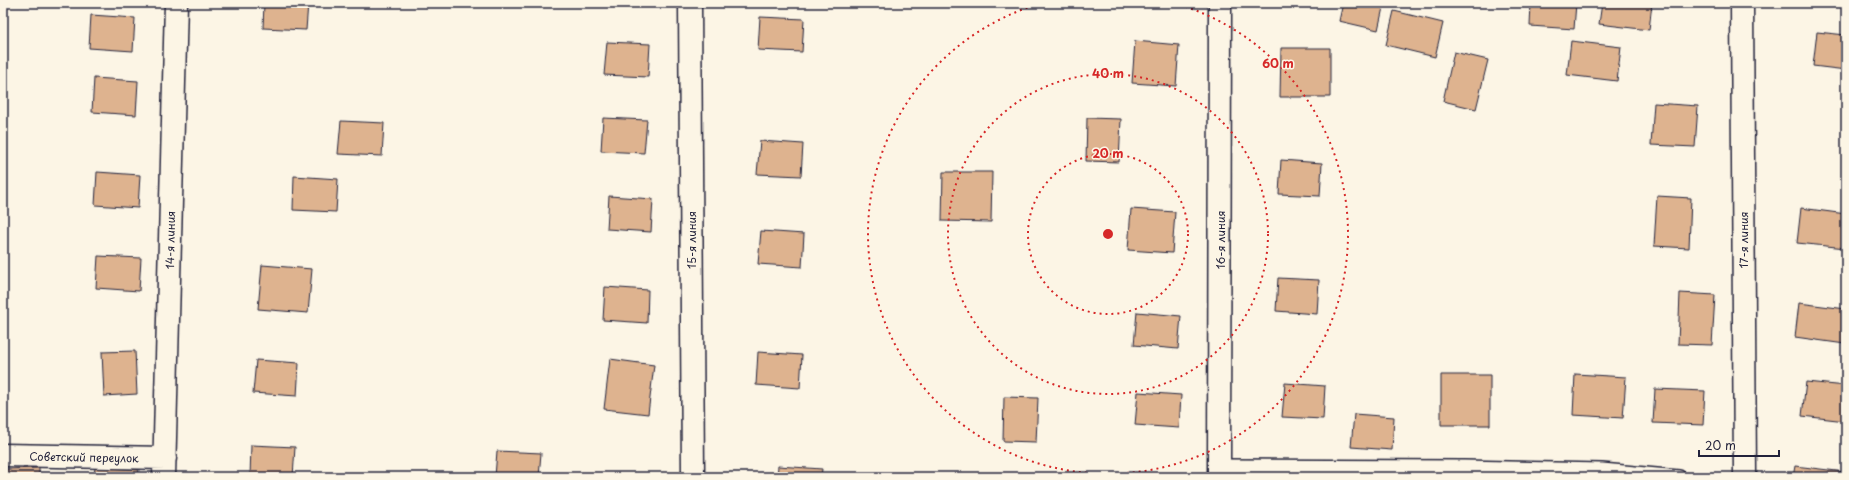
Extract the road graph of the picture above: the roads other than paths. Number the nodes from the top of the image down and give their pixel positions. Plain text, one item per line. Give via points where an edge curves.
1 (176, 3) edge
2 (690, 3) edge
3 (1220, 3) edge
4 (1742, 3) edge
5 (3, 455) edge
6 (165, 467) edge
7 (1219, 472) edge
8 (692, 477) edge
9 (1679, 477) edge
10 (1745, 477) edge

1 - 6 street, 14-я линия
2 - 8 street, 15-я линия
3 - 7 street, 16-я линия
4 - 10 street, 17-я линия
5 - 6 street, Советский переулок
7 - 9 lane via 1456,467 1594,470

